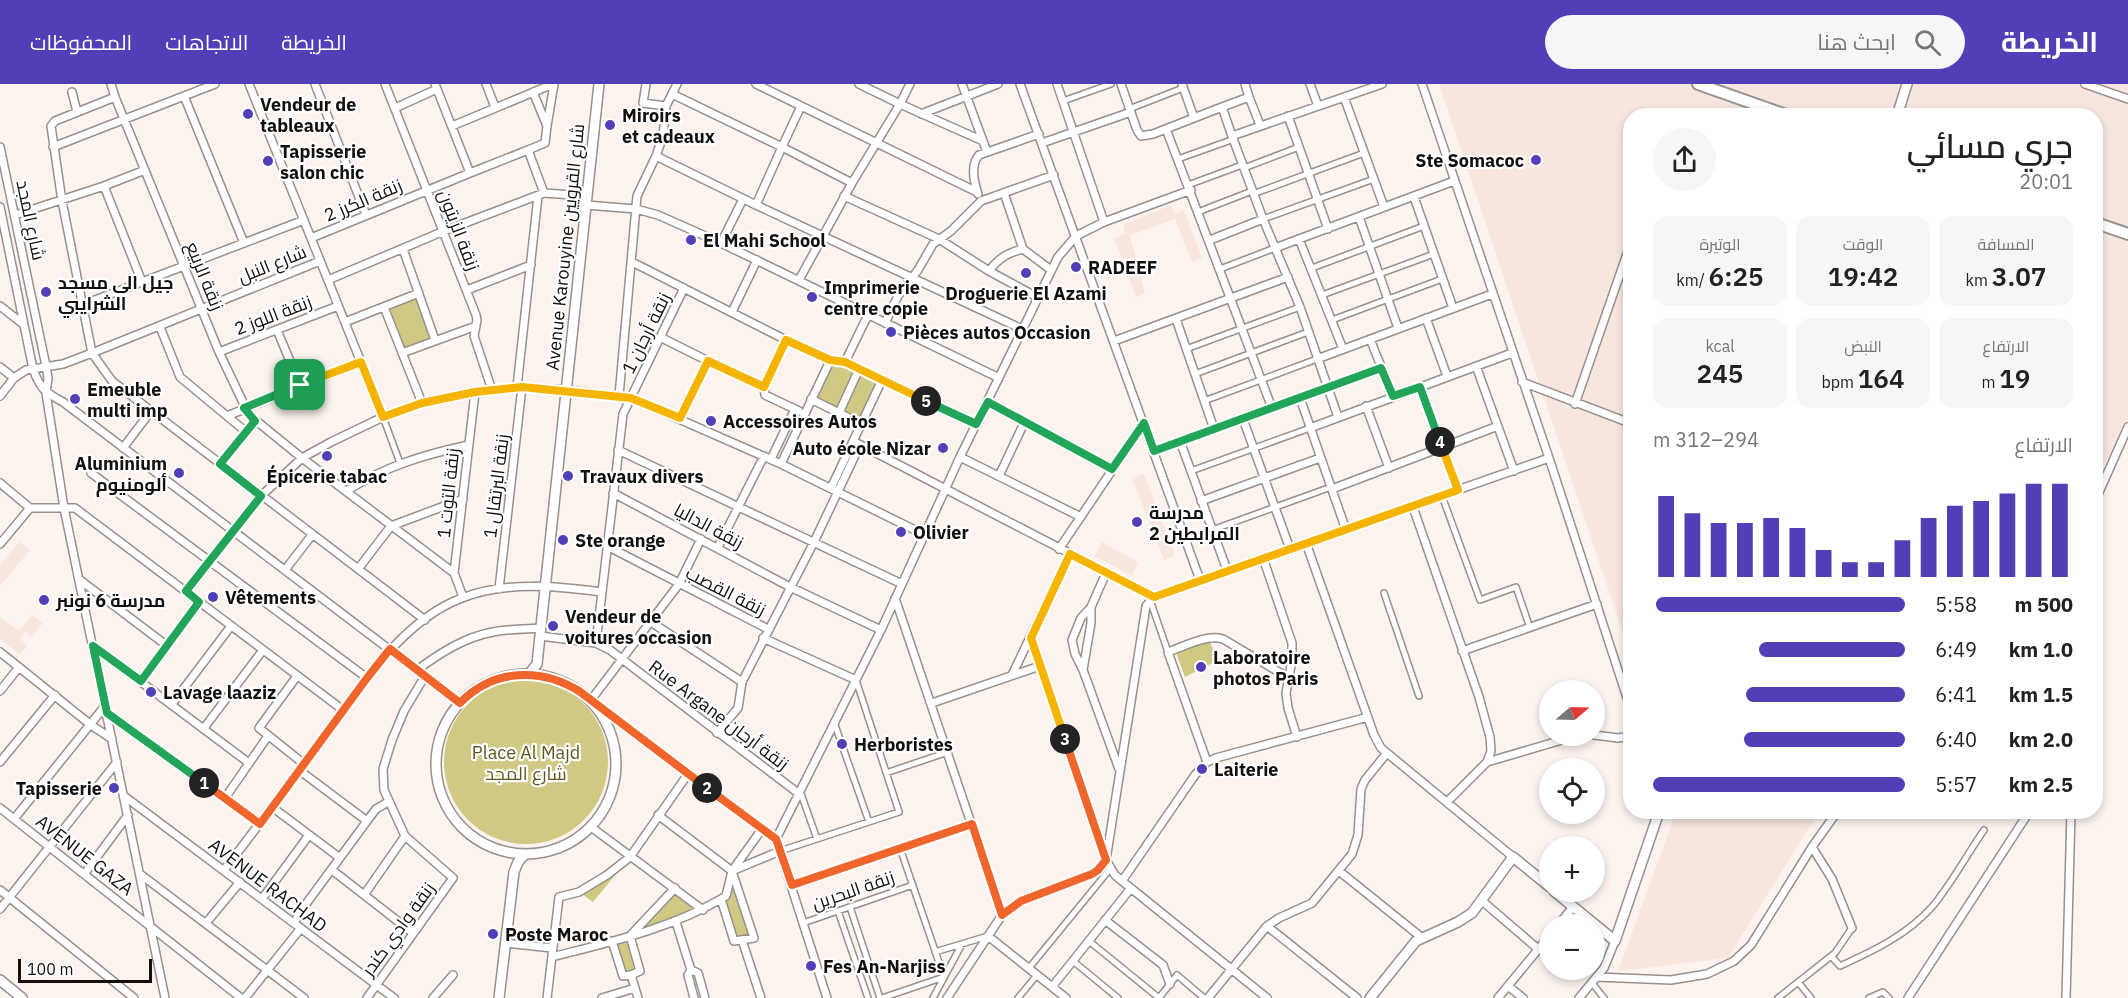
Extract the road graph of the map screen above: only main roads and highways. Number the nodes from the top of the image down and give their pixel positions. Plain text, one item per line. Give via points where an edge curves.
1 (1698, 84) edge
2 (1766, 108) edge
3 (2103, 225) edge
4 (2128, 234) edge

1 - 2 main road
3 - 4 main road

